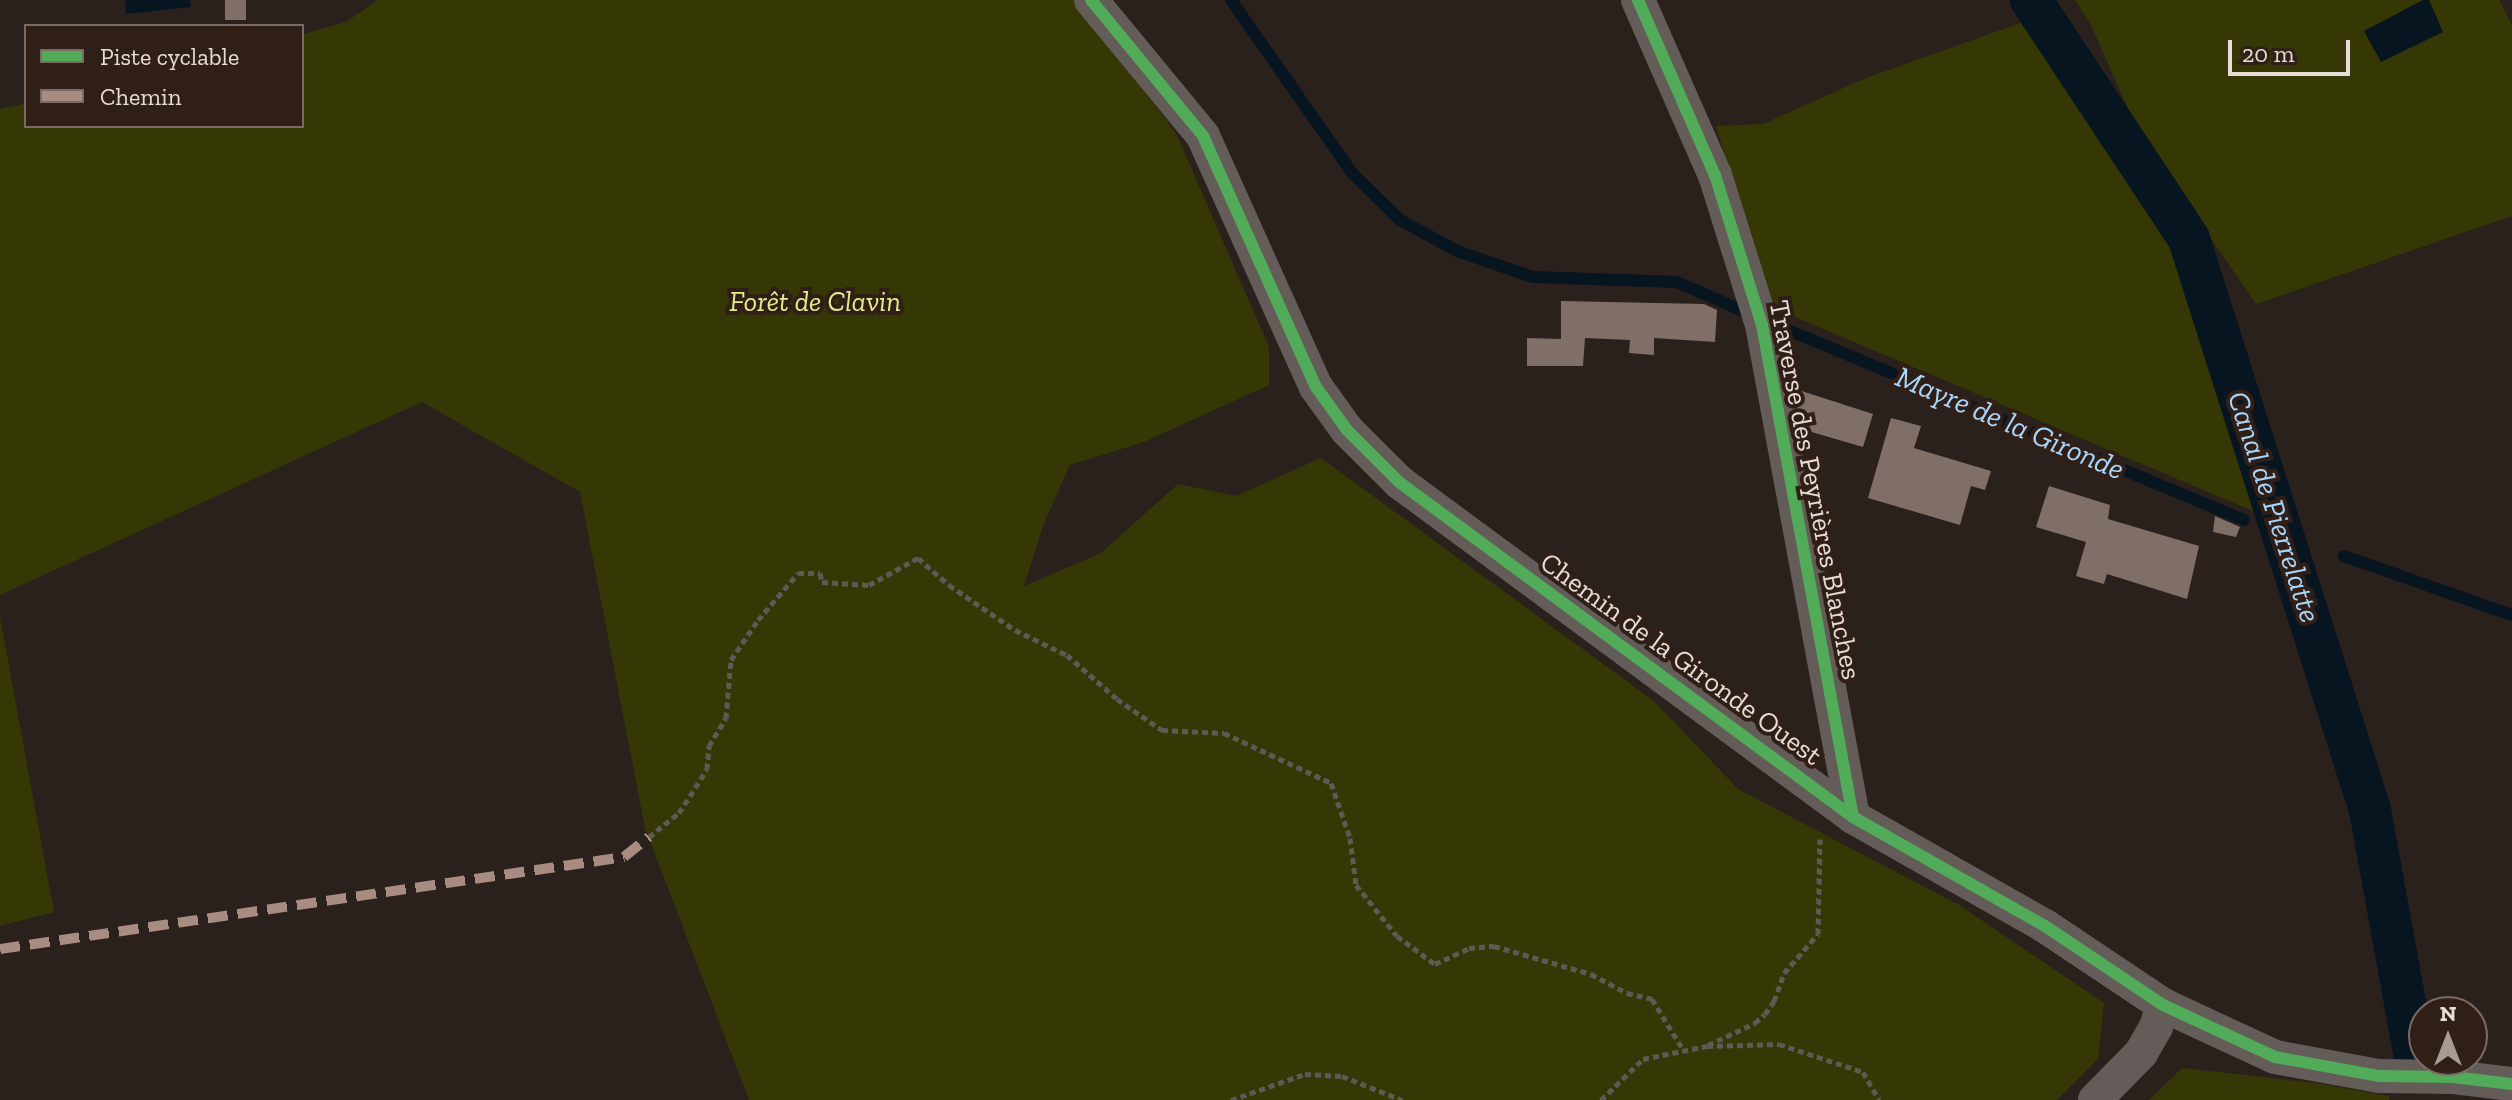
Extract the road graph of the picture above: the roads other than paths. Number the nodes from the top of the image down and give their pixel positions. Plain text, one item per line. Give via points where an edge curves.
1 (1091, 0) edge
2 (1638, 0) edge
3 (1853, 817) junction
4 (2163, 1005) junction
5 (2512, 1084) edge
6 (2095, 1100) edge

1 - 3 street, Chemin de la Gironde Ouest via 1203,136 1316,387 1347,430 1399,482
2 - 3 street, Traverse des Peyrières Blanches via 1715,175 1762,325
3 - 4 street, Chemin de la Gironde Ouest via 2045,926
4 - 5 street, Chemin de la Gironde Ouest via 2275,1057 2379,1076
4 - 6 street via 2141,1053

